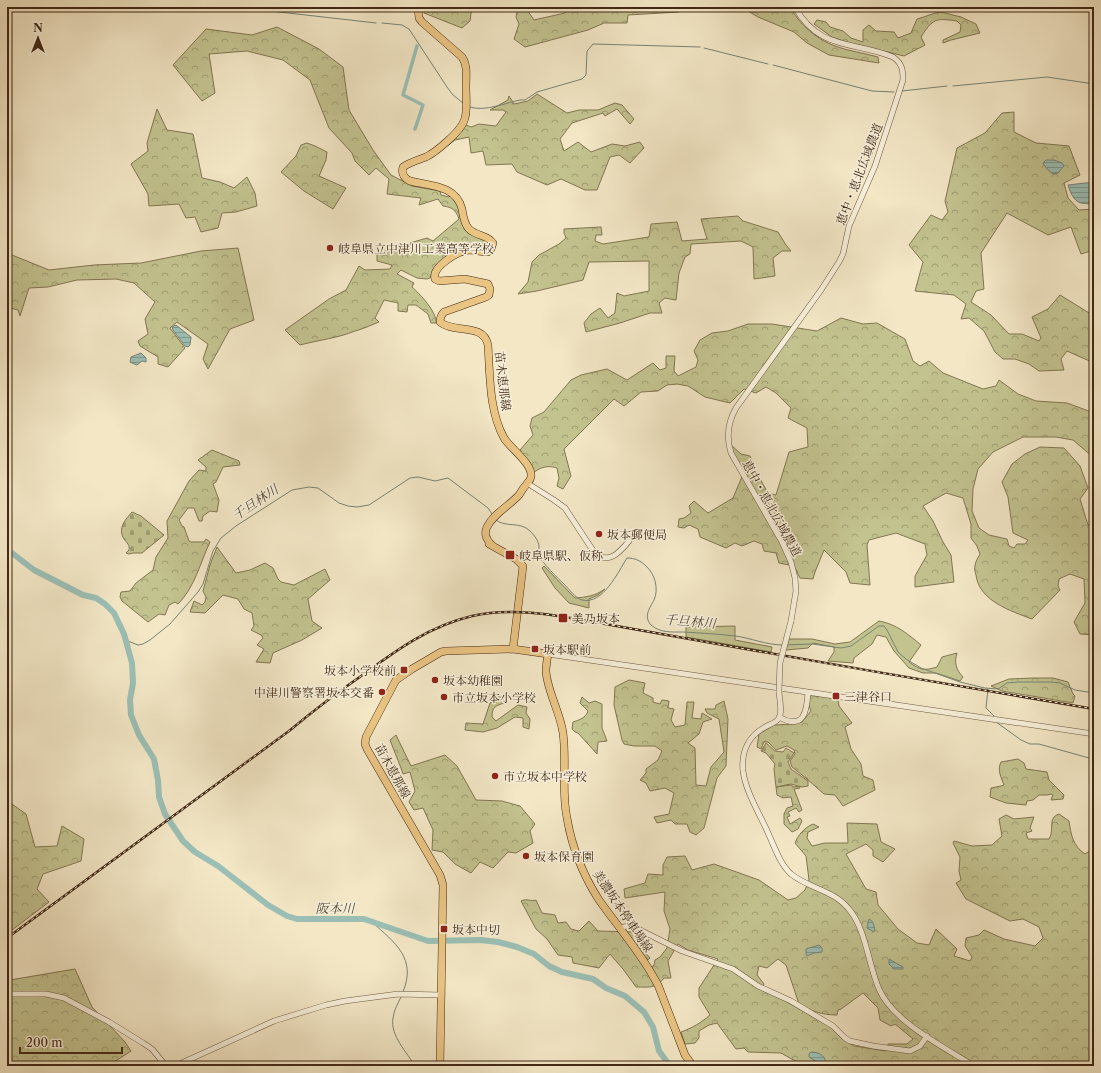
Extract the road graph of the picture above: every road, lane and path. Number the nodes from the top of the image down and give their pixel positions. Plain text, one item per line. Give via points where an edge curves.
1 (418, 7) edge
2 (795, 7) edge
3 (527, 484) junction
4 (629, 541) dead end
5 (513, 649) junction
6 (548, 654) junction
7 (808, 692) junction
8 (779, 717) junction
9 (1094, 734) edge
10 (621, 928) junction
11 (7, 994) edge
12 (441, 995) junction
13 (927, 1036) junction
14 (166, 1066) edge
15 (175, 1066) edge
16 (440, 1066) edge
17 (693, 1066) edge
18 (974, 1066) edge

1 - 3 main road, 苗木恵那線 via 422,22 465,62 465,116 462,126 450,138 427,156 403,167 403,174 410,181 454,193 460,201 469,229 493,243 488,252 461,252 436,269 434,275 439,281 464,279 488,284 490,289 486,297 444,312 440,322 446,326 466,328 485,338 488,345 494,412 505,439 529,467 531,476
2 - 8 street, 恵中・恵北広域農道, bridge via 817,33 835,42 893,57 901,64 903,80 875,166 852,216 839,262 740,401 729,425 731,453 782,542 795,578 796,591 780,663
3 - 4 street via 565,508 598,556 613,556
3 - 5 main road via 484,523 482,532 486,542 516,559 523,566
5 - 6 main road
5 - 12 main road, 苗木恵那線 via 446,651 412,669 396,680 366,737 367,749 442,880 444,890
6 - 7 street
6 - 10 main road, 美濃坂本停車場線 via 547,678 563,734 564,804 572,842 593,890
7 - 8 street via 806,712 802,719 789,722
7 - 9 street
8 - 13 street via 754,734 745,749 743,770 750,794 784,866 795,877 837,898 848,908 857,922 882,996 899,1016
10 - 13 street via 632,926 682,951 733,969 758,986 791,1001 833,1026 850,1041 910,1051 920,1046
10 - 17 main road, 美濃坂本停車場線 via 658,985 685,1055
11 - 14 street via 51,995 70,1001 152,1049
12 - 15 street via 398,994 345,1001 257,1028
12 - 16 main road, 苗木恵那線
13 - 18 street

